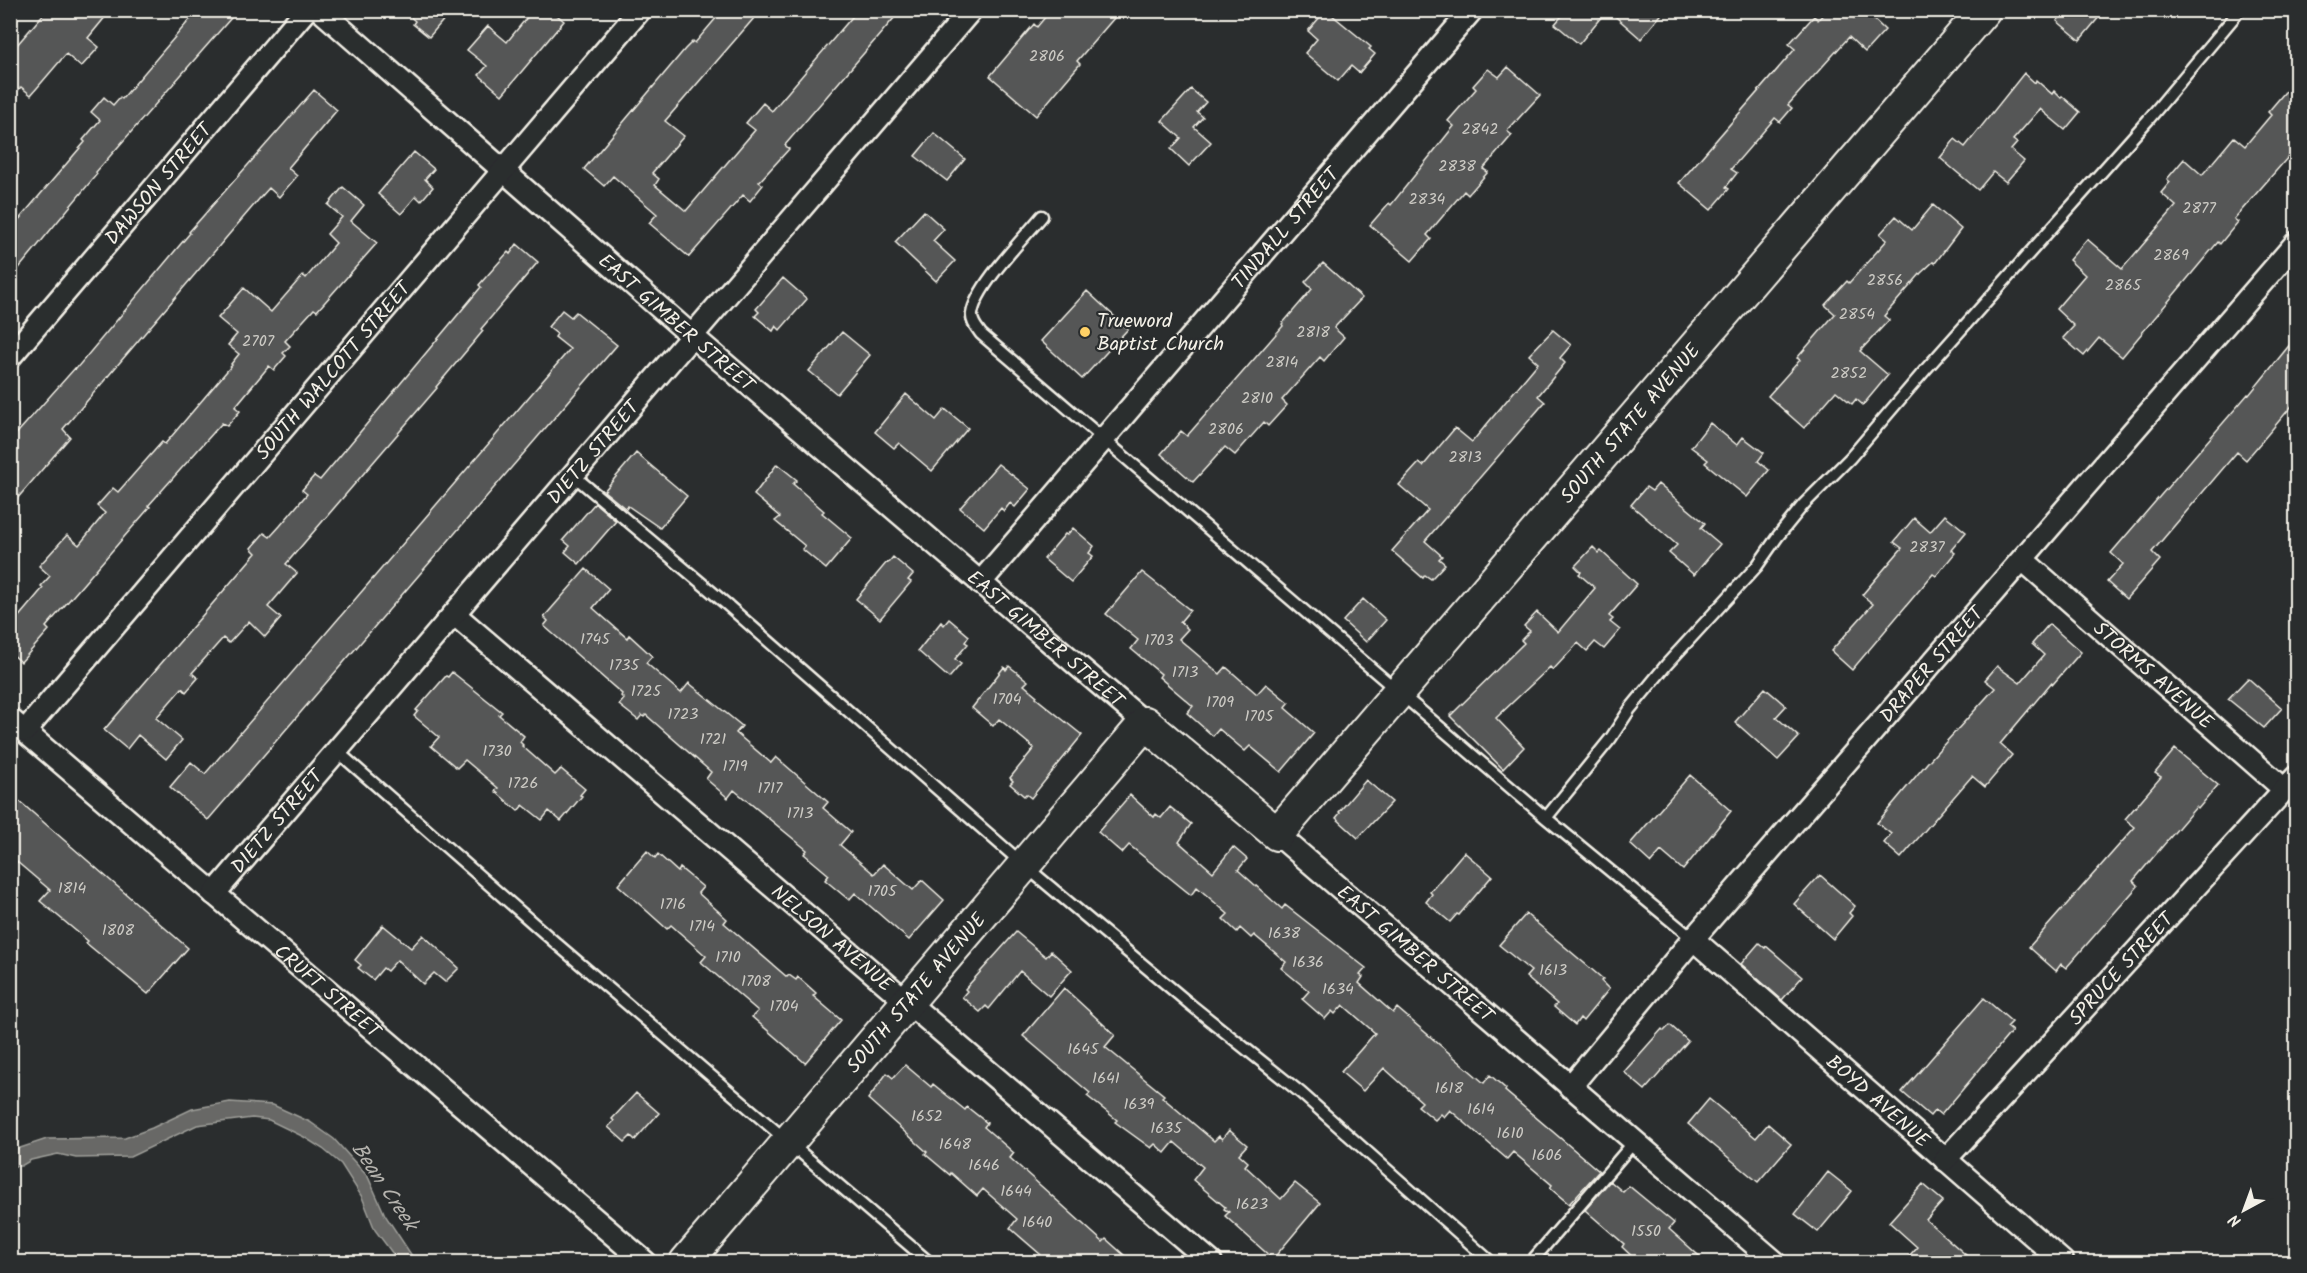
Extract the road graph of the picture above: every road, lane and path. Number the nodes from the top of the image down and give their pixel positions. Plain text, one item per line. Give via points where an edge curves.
1 (306, 10) edge
2 (320, 10) edge
3 (640, 10) edge
4 (971, 10) edge
5 (1472, 10) edge
6 (1984, 10) edge
7 (2240, 10) edge
8 (502, 172) junction
9 (1042, 216) dead end
10 (2296, 243) edge
11 (692, 336) junction
12 (10, 357) edge
13 (1103, 440) junction
14 (573, 476) junction
15 (2023, 560) junction
16 (980, 583) junction
17 (454, 614) junction
18 (1400, 691) junction
19 (1145, 723) junction
20 (18, 725) edge
21 (337, 751) junction
22 (2291, 784) edge
23 (1546, 818) junction
24 (1276, 834) junction
25 (1024, 866) junction
26 (214, 894) junction
27 (1692, 939) junction
28 (907, 1003) junction
29 (1570, 1087) junction
30 (789, 1142) junction
31 (1634, 1142) junction
32 (1945, 1160) junction
33 (645, 1263) edge
34 (686, 1263) edge
35 (929, 1263) edge
36 (1211, 1263) edge
37 (1491, 1263) edge
38 (1531, 1263) edge
39 (1775, 1263) edge
40 (2063, 1263) edge

1 - 12 street, DAWSON STREET
2 - 8 street, EAST GIMBER STREET
3 - 8 street, SOUTH WALCOTT STREET
4 - 11 street, DIETZ STREET
5 - 13 street, TINDALL STREET
6 - 18 street, SOUTH STATE AVENUE
7 - 23 lane via 1850,458 1804,504 1757,566 1652,682
8 - 11 street, EAST GIMBER STREET
8 - 20 street, SOUTH WALCOTT STREET
9 - 13 lane via 983,290 972,315 974,324
10 - 15 street, DRAPER STREET
11 - 14 street, DIETZ STREET
11 - 16 street, EAST GIMBER STREET
13 - 16 street, TINDALL STREET
13 - 18 lane
14 - 17 street, DIETZ STREET
14 - 25 lane via 725,603
15 - 22 street, STORMS AVENUE
15 - 27 street, DRAPER STREET
16 - 19 street, EAST GIMBER STREET
17 - 21 street, DIETZ STREET
17 - 28 street, NELSON AVENUE
18 - 23 lane
18 - 24 street, SOUTH STATE AVENUE
19 - 24 street, EAST GIMBER STREET
19 - 25 street, SOUTH STATE AVENUE
20 - 26 street, CRUFT STREET
21 - 26 street, DIETZ STREET
21 - 30 lane
22 - 32 street, SPRUCE STREET
23 - 27 lane
24 - 29 street, EAST GIMBER STREET
25 - 28 street, SOUTH STATE AVENUE
25 - 37 lane via 1301,1093
26 - 33 street, CRUFT STREET
27 - 29 street, DRAPER STREET
27 - 32 street, BOYD AVENUE
28 - 30 street, SOUTH STATE AVENUE
28 - 36 street, NELSON AVENUE
29 - 31 street, EAST GIMBER STREET
30 - 34 street, SOUTH STATE AVENUE
30 - 35 lane
31 - 38 lane
31 - 39 street, EAST GIMBER STREET
32 - 40 street, BOYD AVENUE

